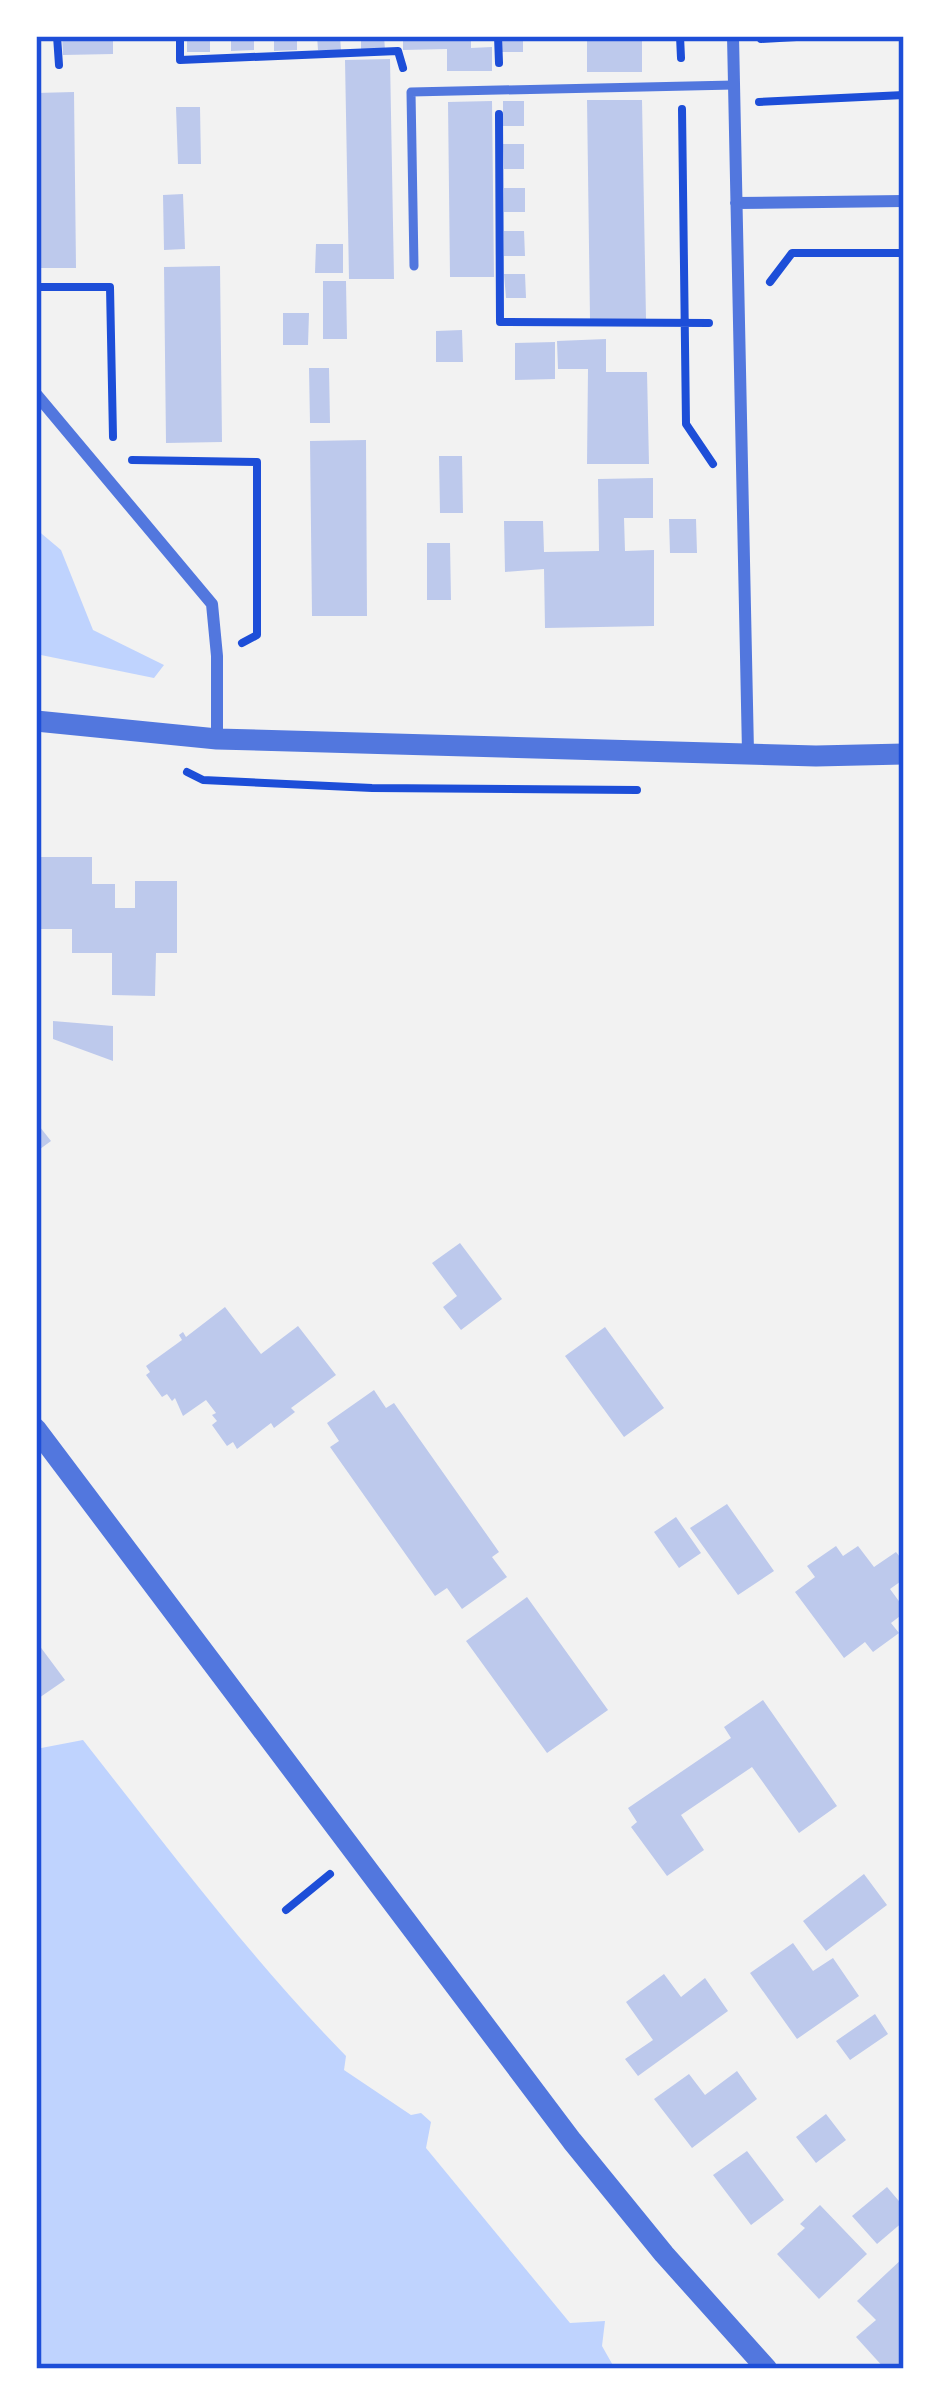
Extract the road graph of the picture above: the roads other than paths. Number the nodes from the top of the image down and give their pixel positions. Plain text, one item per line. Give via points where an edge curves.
1 (733, 38) edge
2 (734, 85) junction
3 (904, 201) edge
4 (736, 202) junction
5 (414, 266) dead end
6 (36, 394) edge
7 (36, 721) edge
8 (218, 739) junction
9 (748, 752) junction
10 (904, 754) edge
11 (36, 1429) edge
12 (767, 2369) edge

1 - 2 street
2 - 4 street
2 - 5 lane via 410,92
3 - 4 street
4 - 9 street
6 - 8 street via 212,604
7 - 8 street
8 - 9 street
9 - 10 street
11 - 12 street via 572,2140

